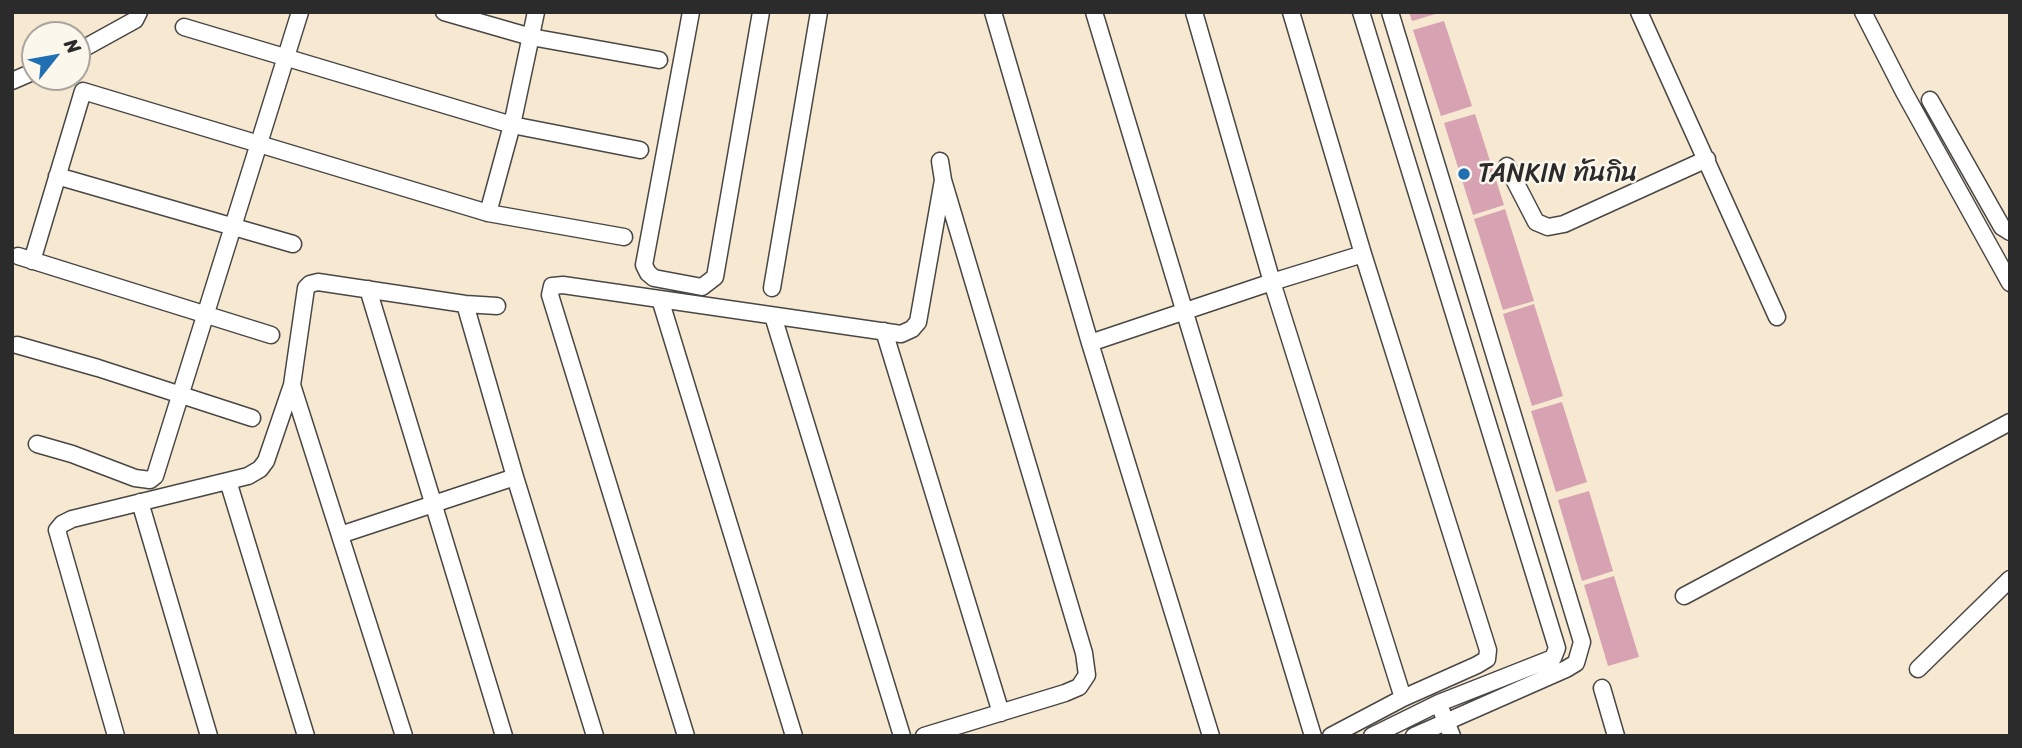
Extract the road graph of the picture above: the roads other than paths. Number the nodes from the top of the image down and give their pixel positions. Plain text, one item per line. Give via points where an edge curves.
1 (139, 12) edge
2 (300, 12) edge
3 (444, 12) edge
4 (536, 12) edge
5 (691, 12) edge
6 (761, 12) edge
7 (819, 12) edge
8 (993, 12) edge
9 (1094, 12) edge
10 (1194, 12) edge
11 (1291, 12) edge
12 (1361, 12) edge
13 (1390, 12) edge
14 (1639, 12) edge
15 (1863, 12) edge
16 (184, 27) dead end
17 (531, 37) junction
18 (91, 44) edge
19 (285, 59) junction
20 (659, 60) dead end
21 (1411, 85) junction
22 (1387, 94) junction
23 (1930, 100) dead end
24 (512, 125) junction
25 (259, 144) junction
26 (640, 150) dead end
27 (1707, 159) junction
28 (940, 161) dead end
29 (1507, 166) dead end
30 (57, 176) junction
31 (943, 180) junction
32 (488, 213) junction
33 (233, 225) junction
34 (2010, 232) edge
35 (624, 237) dead end
36 (293, 244) dead end
37 (1363, 254) junction
38 (2006, 269) edge
39 (1272, 282) junction
40 (772, 288) dead end
41 (368, 289) junction
42 (660, 299) junction
43 (465, 304) junction
44 (497, 306) dead end
45 (1184, 311) junction
46 (205, 316) junction
47 (773, 316) junction
48 (1777, 317) dead end
49 (884, 331) junction
50 (271, 335) dead end
51 (1090, 343) junction
52 (17, 345) dead end
53 (1500, 368) junction
54 (1474, 377) junction
55 (292, 385) junction
56 (180, 396) junction
57 (252, 418) dead end
58 (2010, 422) edge
59 (37, 444) dead end
60 (515, 477) junction
61 (228, 481) junction
62 (140, 502) junction
63 (433, 504) junction
64 (340, 535) junction
65 (2010, 579) edge
66 (1684, 596) dead end
67 (1555, 639) junction
68 (1582, 642) junction
69 (1918, 669) dead end
70 (1602, 688) dead end
71 (1403, 698) junction
72 (1439, 703) junction
73 (1423, 710) junction
74 (1001, 713) junction
75 (972, 729) edge
76 (1441, 730) edge
77 (116, 736) edge
78 (209, 736) edge
79 (306, 736) edge
80 (404, 736) edge
81 (504, 736) edge
82 (595, 736) edge
83 (687, 736) edge
84 (794, 736) edge
85 (902, 736) edge
86 (924, 736) edge
87 (1211, 736) edge
88 (1313, 736) edge
89 (1331, 736) edge
90 (1372, 736) edge
91 (1414, 736) edge
92 (1616, 736) edge

1 - 18 street via 135,20
2 - 19 street
3 - 17 street
4 - 17 street
5 - 6 street via 644,265 654,278 702,288 715,277
7 - 40 street
8 - 51 street
9 - 45 street
10 - 39 street
11 - 37 street
12 - 22 street
13 - 21 street
14 - 27 street
15 - 38 street
16 - 19 street
17 - 20 street
17 - 24 street
19 - 24 street
19 - 25 street
21 - 22 street
21 - 53 street
22 - 54 street
23 - 34 street via 2002,227
24 - 26 street
24 - 32 street
25 - 30 street via 83,91
25 - 32 street
25 - 33 street
27 - 29 street via 1548,228 1536,222
27 - 48 street
28 - 31 street
30 - 33 street
30 - 46 street via 25,258
31 - 49 street via 918,322 901,334
31 - 74 street via 1087,675 1079,687
32 - 35 street
33 - 36 street
33 - 46 street
37 - 39 street
37 - 71 street via 1488,650 1487,659 1477,665
39 - 45 street
39 - 71 street
41 - 43 street
41 - 55 street via 318,282 306,288
41 - 63 street
42 - 47 street
42 - 83 street via 563,285 552,286 550,295
42 - 84 street
43 - 44 street
43 - 60 street
45 - 51 street
45 - 88 street
46 - 50 street
46 - 56 street
47 - 49 street
47 - 85 street
49 - 74 street
51 - 87 street
52 - 56 street
53 - 54 street
53 - 68 street
54 - 67 street
55 - 61 street via 267,461 248,476
55 - 64 street
56 - 57 street
56 - 59 street via 150,480
58 - 66 street
60 - 63 street
60 - 82 street
61 - 62 street
61 - 79 street
62 - 77 street via 72,519 57,530
62 - 78 street
63 - 64 street
63 - 81 street
64 - 80 street
65 - 69 street
67 - 68 street
67 - 72 street via 1553,658
68 - 76 street via 1576,663
70 - 92 street
71 - 89 street
72 - 73 street
72 - 76 street
73 - 76 street
73 - 90 street
74 - 75 street
75 - 86 street
76 - 91 street

